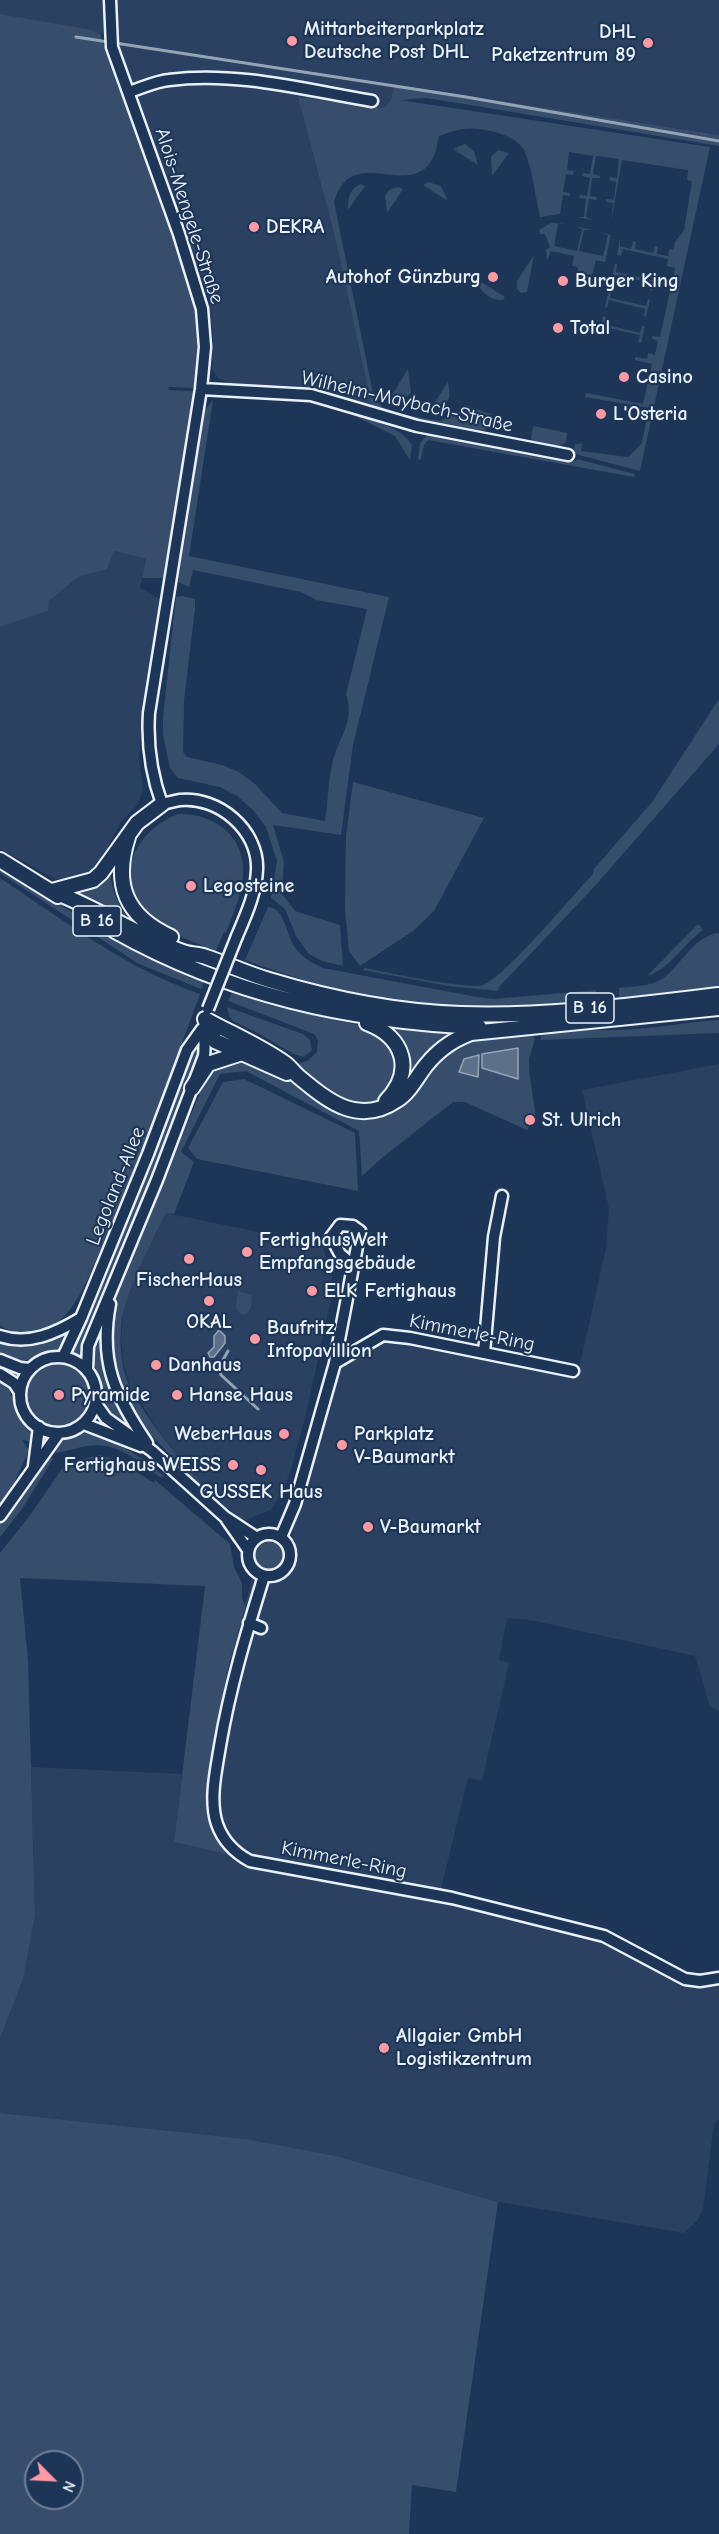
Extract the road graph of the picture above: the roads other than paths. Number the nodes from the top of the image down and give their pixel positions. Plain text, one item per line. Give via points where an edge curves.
1 (110, 0) edge
2 (129, 92) junction
3 (372, 100) dead end
4 (201, 389) junction
5 (568, 455) dead end
6 (162, 804) junction
7 (128, 837) junction
8 (0, 860) edge
9 (52, 891) junction
10 (203, 956) junction
11 (719, 995) edge
12 (719, 1008) edge
13 (341, 1013) junction
14 (205, 1019) junction
15 (511, 1028) junction
16 (242, 1053) junction
17 (298, 1076) junction
18 (192, 1088) junction
19 (378, 1109) junction
20 (502, 1196) dead end
21 (354, 1266) dead end
22 (115, 1278) junction
23 (81, 1318) junction
24 (0, 1336) edge
25 (484, 1353) junction
26 (63, 1357) junction
27 (0, 1360) edge
28 (335, 1363) junction
29 (30, 1369) junction
30 (87, 1369) junction
31 (573, 1371) dead end
32 (0, 1374) edge
33 (20, 1392) junction
34 (96, 1404) junction
35 (84, 1424) junction
36 (39, 1427) junction
37 (58, 1433) junction
38 (152, 1451) junction
39 (33, 1469) junction
40 (0, 1516) edge
41 (225, 1518) junction
42 (257, 1538) junction
43 (281, 1538) junction
44 (248, 1550) junction
45 (264, 1576) junction
46 (249, 1623) junction
47 (261, 1628) dead end
48 (719, 1978) edge

1 - 2 street, Alois-Mengele-Straße via 112,47
2 - 3 street via 167,80 214,78
2 - 4 street, Alois-Mengele-Straße via 202,309 205,347
4 - 5 street, Wilhelm-Maybach-Straße via 310,395 417,426
4 - 6 street, Alois-Mengele-Straße via 149,713 152,777
6 - 7 main road via 138,823
6 - 14 street, bridge via 181,800 214,806 241,826 255,854 254,891
7 - 9 main road via 93,880
7 - 10 main road via 120,874 133,908 147,925
8 - 9 main road, B 16
9 - 10 main road, B 16 via 175,949
9 - 13 main road, B 16 via 74,908 169,959 268,995
10 - 11 main road, B 16 via 338,999 421,1012 498,1015
12 - 15 main road, B 16
13 - 15 main road, B 16 via 377,1020
13 - 19 main road via 380,1028 401,1052 402,1076 392,1095
14 - 16 main road via 215,1041
14 - 17 main road via 287,1065
14 - 18 street, Legoland-Allee via 206,1046
14 - 23 street, Legoland-Allee via 187,1050
15 - 19 main road via 471,1033 448,1044 398,1100
16 - 17 main road
16 - 18 main road via 208,1064
17 - 19 main road via 345,1109
18 - 22 street, Legoland-Allee
20 - 25 street via 494,1236
21 - 28 street
22 - 30 street, Legoland-Allee via 88,1346
22 - 38 street via 106,1325 112,1380 123,1407
23 - 24 street via 31,1340
23 - 26 street, Legoland-Allee
25 - 28 street, Kimmerle-Ring via 383,1335
25 - 31 street, Kimmerle-Ring
26 - 29 street via 40,1361
26 - 30 street
27 - 29 street
28 - 43 street
29 - 33 street
30 - 34 street, Legoland-Allee via 97,1391
32 - 33 street
33 - 36 street via 26,1416
34 - 35 street
34 - 38 street via 106,1418
35 - 37 street
35 - 38 street
36 - 37 street
36 - 39 street
37 - 39 street
38 - 41 street
39 - 40 street
41 - 42 street
41 - 44 street
42 - 43 street via 269,1534
42 - 44 street
43 - 45 street via 289,1548 289,1563 281,1573
44 - 45 street via 252,1569
45 - 46 street, Kimmerle-Ring
46 - 47 street
46 - 48 street, Kimmerle-Ring via 230,1688 215,1775 217,1824 236,1852 250,1861 452,1898 604,1936 685,1979

